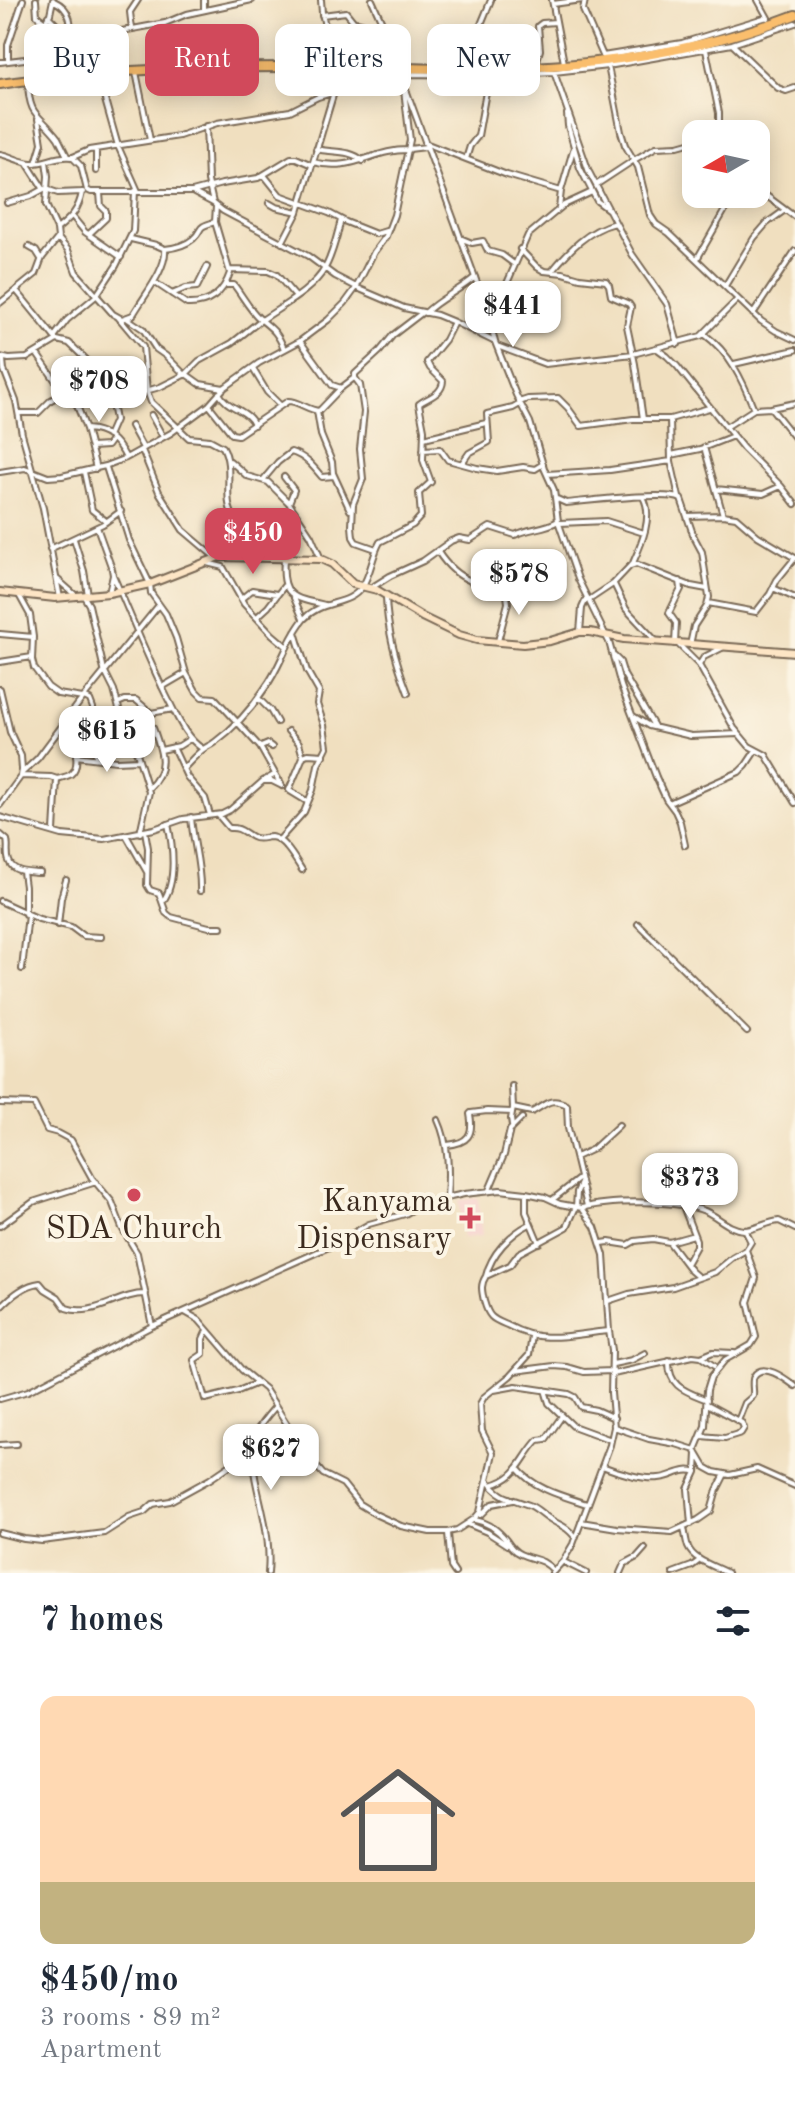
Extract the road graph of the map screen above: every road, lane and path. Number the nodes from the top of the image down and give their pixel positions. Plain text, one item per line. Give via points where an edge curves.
1 (23, 0) edge
2 (36, 0) edge
3 (53, 0) edge
4 (138, 0) edge
5 (204, 0) edge
6 (252, 0) edge
7 (321, 0) edge
8 (372, 0) edge
9 (491, 0) edge
10 (581, 0) edge
11 (758, 0) edge
12 (552, 2) edge
13 (204, 10) junction
14 (322, 15) junction
15 (795, 15) edge
16 (46, 19) junction
17 (769, 20) junction
18 (556, 22) junction
19 (795, 23) edge
20 (44, 24) edge
21 (53, 24) edge
22 (72, 24) edge
23 (324, 24) edge
24 (367, 24) edge
25 (382, 24) edge
26 (481, 24) edge
27 (540, 24) edge
28 (132, 29) junction
29 (129, 30) edge
30 (732, 44) junction
31 (599, 49) junction
32 (706, 50) junction
33 (24, 58) edge
34 (8, 61) junction
35 (606, 61) junction
36 (0, 62) edge
37 (590, 62) junction
38 (565, 65) junction
39 (275, 67) edge
40 (540, 67) edge
41 (129, 70) edge
42 (136, 70) junction
43 (554, 72) junction
44 (540, 73) edge
45 (24, 80) edge
46 (0, 84) edge
47 (795, 88) edge
48 (29, 96) edge
49 (104, 96) edge
50 (321, 96) edge
51 (333, 96) edge
52 (406, 96) edge
53 (408, 96) edge
54 (485, 96) edge
55 (567, 113) junction
56 (38, 119) junction
57 (719, 120) edge
58 (206, 126) junction
59 (150, 140) junction
60 (426, 145) junction
61 (682, 145) edge
62 (118, 146) junction
63 (574, 148) junction
64 (96, 149) junction
65 (316, 149) junction
66 (63, 150) junction
67 (409, 150) junction
68 (0, 154) edge
69 (80, 154) junction
70 (61, 156) junction
71 (70, 157) junction
72 (466, 159) junction
73 (634, 160) junction
74 (46, 161) junction
75 (363, 161) junction
76 (27, 163) junction
77 (36, 163) junction
78 (312, 164) junction
79 (323, 165) junction
80 (81, 166) junction
81 (96, 171) dead end
82 (310, 172) junction
83 (264, 175) junction
84 (596, 185) junction
85 (209, 186) junction
86 (45, 190) junction
87 (85, 191) junction
88 (561, 191) junction
89 (192, 192) junction
90 (592, 192) junction
91 (100, 193) junction
92 (136, 193) junction
93 (127, 199) dead end
94 (770, 199) edge
95 (300, 202) junction
96 (7, 203) dead end
97 (269, 203) dead end
98 (215, 205) junction
99 (727, 208) edge
100 (558, 209) junction
101 (785, 210) junction
102 (611, 211) junction
103 (298, 212) junction
104 (72, 216) junction
105 (795, 217) edge
106 (215, 222) junction
107 (342, 222) junction
108 (616, 223) junction
109 (57, 229) junction
110 (388, 230) junction
111 (89, 234) junction
112 (132, 236) junction
113 (58, 238) junction
114 (460, 238) junction
115 (282, 243) junction
116 (29, 247) dead end
117 (165, 249) junction
118 (520, 249) junction
119 (795, 251) edge
120 (121, 257) junction
121 (41, 259) junction
122 (697, 259) junction
123 (514, 264) junction
124 (207, 267) dead end
125 (325, 268) junction
126 (230, 270) junction
127 (552, 271) junction
128 (229, 277) junction
129 (475, 277) junction
130 (154, 282) junction
131 (225, 285) junction
132 (234, 285) junction
133 (725, 286) junction
134 (356, 288) junction
135 (16, 290) junction
136 (94, 293) junction
137 (172, 294) junction
138 (295, 296) junction
139 (738, 299) junction
140 (0, 303) edge
141 (487, 310) junction
142 (495, 311) junction
143 (424, 313) junction
144 (753, 314) junction
145 (118, 317) junction
146 (130, 318) junction
147 (262, 320) junction
148 (454, 322) junction
149 (126, 328) junction
150 (492, 329) junction
151 (704, 334) junction
152 (486, 337) junction
153 (56, 338) junction
154 (795, 340) edge
155 (300, 341) junction
156 (496, 344) junction
157 (678, 344) junction
158 (655, 348) junction
159 (284, 349) junction
160 (795, 350) edge
161 (37, 354) junction
162 (633, 354) junction
163 (2, 358) edge
164 (734, 364) junction
165 (253, 368) junction
166 (99, 372) junction
167 (186, 374) junction
168 (109, 378) junction
169 (355, 378) junction
170 (224, 388) junction
171 (341, 388) junction
172 (71, 390) junction
173 (144, 392) junction
174 (64, 393) junction
175 (219, 393) junction
176 (516, 395) junction
177 (520, 403) junction
178 (795, 403) edge
179 (209, 405) junction
180 (280, 405) junction
181 (513, 408) junction
182 (709, 408) junction
183 (771, 408) junction
184 (754, 409) junction
185 (317, 411) junction
186 (18, 413) junction
187 (151, 415) dead end
188 (643, 419) junction
189 (670, 419) junction
190 (486, 423) junction
191 (254, 425) junction
192 (131, 426) dead end
193 (177, 427) junction
194 (726, 427) junction
195 (86, 429) junction
196 (733, 436) junction
197 (110, 437) junction
198 (163, 437) junction
199 (424, 438) junction
200 (795, 438) edge
201 (91, 447) junction
202 (704, 447) junction
203 (143, 449) junction
204 (423, 450) junction
205 (126, 458) junction
206 (671, 458) junction
207 (228, 459) junction
208 (462, 463) junction
209 (543, 464) junction
210 (105, 466) junction
211 (96, 469) junction
212 (34, 470) junction
213 (0, 472) edge
214 (84, 472) junction
215 (547, 474) junction
216 (334, 476) junction
217 (284, 477) dead end
218 (263, 480) junction
219 (781, 486) junction
220 (716, 489) junction
221 (555, 496) junction
222 (679, 497) junction
223 (645, 499) junction
224 (289, 503) junction
225 (566, 503) junction
226 (795, 504) edge
227 (121, 511) junction
228 (351, 512) junction
229 (723, 515) junction
230 (687, 516) junction
231 (106, 521) junction
232 (558, 522) junction
233 (238, 523) junction
234 (97, 527) junction
235 (644, 533) junction
236 (74, 539) junction
237 (641, 544) junction
238 (50, 549) junction
239 (376, 549) junction
240 (438, 552) junction
241 (215, 557) junction
242 (795, 558) edge
243 (287, 559) junction
244 (321, 559) junction
245 (205, 563) junction
246 (638, 564) junction
247 (630, 566) junction
248 (113, 575) junction
249 (57, 579) junction
250 (680, 581) junction
251 (150, 584) junction
252 (613, 584) junction
253 (285, 585) junction
254 (362, 587) junction
255 (506, 587) junction
256 (371, 588) junction
257 (773, 588) junction
258 (707, 589) junction
259 (120, 591) junction
260 (0, 592) edge
261 (109, 593) junction
262 (522, 593) dead end
263 (18, 594) junction
264 (277, 594) junction
265 (386, 595) junction
266 (85, 596) junction
267 (292, 596) junction
268 (60, 598) junction
269 (795, 598) edge
270 (241, 599) junction
271 (588, 599) junction
272 (708, 603) junction
273 (159, 605) junction
274 (325, 605) junction
275 (257, 617) junction
276 (303, 621) junction
277 (136, 632) junction
278 (295, 632) junction
279 (580, 632) junction
280 (0, 634) edge
281 (606, 636) junction
282 (33, 637) junction
283 (658, 642) junction
284 (497, 643) junction
285 (677, 644) junction
286 (300, 645) junction
287 (690, 645) junction
288 (725, 647) junction
289 (287, 648) junction
290 (795, 652) edge
291 (613, 656) junction
292 (32, 657) junction
293 (0, 662) edge
294 (699, 665) junction
295 (105, 673) junction
296 (186, 673) junction
297 (162, 687) junction
298 (0, 689) edge
299 (408, 693) dead end
300 (116, 696) junction
301 (81, 698) junction
302 (258, 698) junction
303 (125, 700) junction
304 (118, 703) junction
305 (173, 709) junction
306 (151, 713) junction
307 (120, 714) junction
308 (632, 714) junction
309 (3, 718) edge
310 (66, 720) junction
311 (238, 721) junction
312 (277, 722) dead end
313 (654, 726) junction
314 (153, 728) dead end
315 (288, 731) dead end
316 (738, 734) junction
317 (190, 739) junction
318 (173, 747) junction
319 (261, 747) junction
320 (272, 747) dead end
321 (203, 749) junction
322 (161, 750) junction
323 (756, 750) junction
324 (304, 754) junction
325 (324, 755) junction
326 (76, 756) junction
327 (96, 758) junction
328 (139, 760) junction
329 (183, 769) junction
330 (22, 775) junction
331 (275, 775) junction
332 (57, 779) junction
333 (145, 780) junction
334 (263, 781) junction
335 (155, 782) junction
336 (282, 786) junction
337 (148, 789) junction
338 (289, 790) junction
339 (308, 802) junction
340 (669, 803) junction
341 (795, 803) edge
342 (0, 805) edge
343 (207, 814) junction
344 (218, 815) junction
345 (0, 817) edge
346 (191, 817) junction
347 (168, 824) junction
348 (54, 832) junction
349 (142, 832) junction
350 (0, 834) edge
351 (126, 835) junction
352 (279, 840) junction
353 (685, 845) dead end
354 (302, 870) dead end
355 (23, 872) junction
356 (147, 872) junction
357 (40, 873) dead end
358 (66, 880) dead end
359 (200, 891) dead end
360 (0, 901) edge
361 (163, 901) junction
362 (27, 914) junction
363 (638, 924) dead end
364 (58, 925) junction
365 (221, 927) dead end
366 (101, 937) dead end
367 (22, 969) dead end
368 (747, 1032) dead end
369 (512, 1086) dead end
370 (0, 1103) edge
371 (513, 1110) junction
372 (522, 1118) dead end
373 (438, 1120) dead end
374 (619, 1125) dead end
375 (512, 1126) junction
376 (447, 1145) junction
377 (576, 1157) junction
378 (580, 1181) junction
379 (96, 1182) junction
380 (489, 1190) junction
381 (526, 1193) junction
382 (447, 1198) junction
383 (552, 1200) junction
384 (683, 1206) junction
385 (580, 1207) junction
386 (530, 1224) junction
387 (0, 1226) edge
388 (795, 1229) edge
389 (745, 1230) junction
390 (694, 1235) junction
391 (669, 1242) junction
392 (539, 1243) junction
393 (602, 1243) junction
394 (746, 1250) junction
395 (687, 1265) junction
396 (486, 1276) junction
397 (699, 1277) junction
398 (686, 1282) junction
399 (146, 1294) junction
400 (607, 1301) junction
401 (0, 1308) edge
402 (185, 1312) junction
403 (152, 1326) junction
404 (207, 1330) junction
405 (609, 1331) junction
406 (532, 1336) junction
407 (713, 1352) junction
408 (645, 1353) dead end
409 (735, 1353) junction
410 (701, 1357) junction
411 (669, 1360) junction
412 (613, 1364) junction
413 (714, 1368) junction
414 (515, 1371) junction
415 (613, 1372) junction
416 (257, 1383) junction
417 (795, 1386) edge
418 (494, 1390) junction
419 (545, 1390) junction
420 (0, 1399) edge
421 (707, 1402) junction
422 (275, 1407) junction
423 (562, 1416) junction
424 (614, 1418) junction
425 (738, 1421) junction
426 (614, 1427) junction
427 (701, 1436) junction
428 (611, 1440) junction
429 (254, 1442) junction
430 (17, 1444) dead end
431 (0, 1445) edge
432 (696, 1451) junction
433 (602, 1466) junction
434 (517, 1468) junction
435 (696, 1472) junction
436 (725, 1474) junction
437 (487, 1480) junction
438 (491, 1485) junction
439 (795, 1486) edge
440 (513, 1500) junction
441 (587, 1504) junction
442 (480, 1513) junction
443 (474, 1519) junction
444 (484, 1521) junction
445 (581, 1522) junction
446 (468, 1524) junction
447 (691, 1524) junction
448 (684, 1527) junction
449 (448, 1532) junction
450 (0, 1533) edge
451 (575, 1537) junction
452 (512, 1548) junction
453 (645, 1548) dead end
454 (700, 1559) junction
455 (563, 1561) junction
456 (692, 1566) junction
457 (553, 1572) edge
458 (268, 1573) edge
459 (455, 1573) edge
460 (586, 1573) edge
461 (620, 1573) edge
462 (673, 1573) edge
463 (697, 1573) edge
464 (727, 1573) edge

1 - 34 street
2 - 16 street via 37,16
3 - 16 street
3 - 22 street via 64,6
4 - 28 street via 130,12
5 - 13 street
6 - 13 street
7 - 14 street
8 - 25 street
9 - 26 street
10 - 12 street
10 - 31 street
11 - 17 street
12 - 18 street
13 - 28 street
14 - 23 street
14 - 24 street via 346,12 351,20
15 - 17 main road
16 - 20 street
16 - 21 street
17 - 35 main road via 682,48
18 - 27 street
18 - 38 street
19 - 30 street
28 - 29 street
30 - 32 street
30 - 47 street via 778,88
31 - 35 street
31 - 37 street
32 - 35 street
32 - 57 street
33 - 34 street
34 - 36 street
35 - 37 main road
35 - 43 street
35 - 73 street via 621,132
37 - 38 main road
38 - 40 main road
39 - 42 main road
41 - 42 main road
42 - 59 street
43 - 44 street
43 - 55 street
45 - 46 main road
48 - 56 street
49 - 62 street
50 - 58 street via 290,111
51 - 65 street
52 - 67 street
53 - 60 street
54 - 72 street via 478,136
55 - 63 street
55 - 84 street
56 - 66 street
56 - 77 street via 42,143
58 - 59 street
58 - 85 street
59 - 62 street
60 - 67 street
60 - 72 street
60 - 114 street
61 - 73 street via 656,147
62 - 64 street
62 - 92 street
63 - 88 street
63 - 90 street
64 - 69 street
64 - 81 street
65 - 75 street via 350,153
65 - 78 street
66 - 70 street
66 - 71 street
67 - 75 street
67 - 110 street
68 - 76 street
69 - 71 street
69 - 80 street
70 - 71 street
70 - 74 street
71 - 80 street
72 - 88 street
73 - 84 street
73 - 122 street via 653,220
74 - 77 street
74 - 86 street
75 - 79 street
76 - 77 street
76 - 86 street
78 - 79 street
78 - 82 street
78 - 83 street via 291,158
79 - 82 street
80 - 87 street
82 - 95 street
83 - 85 street
83 - 95 street via 280,195
84 - 102 street
85 - 89 street
85 - 98 street
86 - 87 street
86 - 96 street
86 - 109 street via 46,208
87 - 91 street
87 - 104 street
88 - 100 street
89 - 92 street
89 - 98 street
90 - 100 street
90 - 102 street
91 - 92 street
91 - 111 street via 107,215
92 - 93 street
92 - 112 street
94 - 101 street
95 - 103 street
95 - 107 street
97 - 103 street
98 - 106 street
98 - 115 street
99 - 122 street
100 - 118 street via 530,232
101 - 105 street
101 - 133 street via 754,238
102 - 108 street
103 - 115 street
104 - 109 street
104 - 111 street
106 - 117 street via 201,226 193,239
106 - 126 street
107 - 110 street via 376,234
107 - 125 street
108 - 127 street via 587,235
108 - 157 street via 667,304
109 - 113 street
110 - 134 street
111 - 120 street
112 - 117 street
112 - 120 street
113 - 121 street
113 - 136 street
114 - 123 street via 483,241 488,251
114 - 129 street
115 - 125 street
116 - 121 street
117 - 130 street
118 - 123 street
118 - 127 street via 540,269
119 - 144 street
120 - 136 street
121 - 135 street via 36,274
122 - 133 street
123 - 142 street
124 - 137 street via 197,287
125 - 134 street
125 - 138 street
126 - 128 street
126 - 138 street via 268,271
127 - 162 street via 608,282 611,296 631,307 626,324
128 - 131 street
128 - 132 street
129 - 141 street
129 - 143 street
130 - 137 street
130 - 146 street
131 - 132 street
131 - 137 street via 211,300 198,304 182,303
132 - 147 street
133 - 139 street
134 - 143 street
134 - 155 street
135 - 140 street
135 - 153 street
136 - 145 street
136 - 153 street
138 - 147 street
139 - 144 street
139 - 151 street
141 - 142 street
141 - 150 street
142 - 150 street
143 - 148 street
143 - 169 street via 393,335
144 - 154 street
145 - 146 street
145 - 149 street
146 - 149 street
146 - 167 street
147 - 159 street
147 - 167 street
148 - 152 street
148 - 199 street via 427,362 443,384 419,404
149 - 173 street via 143,347
150 - 152 street
150 - 156 street
151 - 157 street
151 - 164 street
152 - 156 street
153 - 161 street
153 - 166 street via 69,343
155 - 159 street
155 - 171 street via 332,385
156 - 162 street via 545,364
156 - 176 street
157 - 158 street
158 - 162 street
158 - 182 street via 677,366
159 - 165 street
160 - 164 street
161 - 163 street
161 - 174 street
162 - 188 street
163 - 186 street
164 - 184 street
165 - 170 street
165 - 180 street
166 - 168 street
166 - 172 street
167 - 170 street via 200,384
167 - 173 street
168 - 173 street via 130,392
168 - 197 street via 115,420
169 - 171 street
169 - 228 street via 363,403 363,474
170 - 175 street
171 - 185 street
172 - 174 street
172 - 195 street
173 - 193 street
174 - 186 street via 38,413
175 - 179 street
175 - 191 street
176 - 177 street
176 - 181 street
177 - 181 street
177 - 188 street via 558,398 581,426
177 - 209 street
178 - 183 street
179 - 191 street via 232,434
179 - 193 street
180 - 185 street via 291,400
180 - 191 street
181 - 190 street via 488,413
182 - 189 street
182 - 194 street
183 - 184 street
183 - 200 street
184 - 194 street
185 - 216 street
186 - 212 street
187 - 198 street
188 - 189 street
189 - 206 street
190 - 199 street
190 - 208 street via 489,442
192 - 203 street
193 - 198 street
193 - 207 street via 189,438 219,444
194 - 196 street
195 - 197 street
195 - 201 street
196 - 202 street
196 - 219 street
197 - 201 street via 107,446
197 - 205 street
198 - 203 street
199 - 204 street
201 - 211 street
202 - 206 street
202 - 220 street
203 - 205 street
203 - 241 street via 159,492 183,530
204 - 208 street via 440,449 448,460
204 - 239 street via 431,482 419,493 421,516 385,537
205 - 210 street
206 - 215 street via 610,470
206 - 222 street
207 - 218 street via 247,476
207 - 233 street via 230,513
208 - 209 street via 497,471
209 - 215 street
210 - 211 street
210 - 227 street
211 - 214 street
212 - 213 street
212 - 214 street via 54,477
212 - 238 street
214 - 231 street via 92,510
215 - 221 street
216 - 218 street via 322,477 291,452
216 - 228 street
217 - 224 street via 294,490
218 - 224 street
219 - 220 street via 763,494
219 - 226 street
220 - 229 street
221 - 225 street
221 - 232 street
222 - 223 street
222 - 230 street
223 - 225 street
223 - 235 street
224 - 244 street
225 - 232 street
227 - 231 street
227 - 251 street
228 - 239 street via 354,540
229 - 230 street
229 - 242 street via 736,517
230 - 258 street via 702,552
231 - 234 street
232 - 235 street via 606,521
232 - 240 street via 515,535 488,527 470,540 451,541
232 - 271 street
233 - 241 street
233 - 243 street
234 - 236 street
234 - 248 street
235 - 237 street
236 - 238 street
236 - 266 street
237 - 246 street
237 - 247 street
238 - 249 street
239 - 254 street
240 - 255 street via 461,577
240 - 256 street
241 - 243 street
241 - 245 street
242 - 257 street
243 - 244 street
243 - 253 street
244 - 254 street
245 - 251 street
245 - 270 street via 223,567
246 - 247 street
246 - 250 street
247 - 252 street
248 - 259 street
248 - 261 street
249 - 266 street
249 - 268 street
250 - 258 street
250 - 285 street via 669,613 677,626
251 - 259 street
251 - 273 street
252 - 271 street
252 - 283 street via 626,609
253 - 264 street
253 - 267 street
254 - 256 street
254 - 274 street via 344,601
255 - 262 street
255 - 284 street via 508,603
256 - 265 street
257 - 269 street
257 - 272 street via 756,612
258 - 272 street
259 - 261 street
259 - 277 street
260 - 263 street
261 - 266 street
263 - 268 street
263 - 282 street via 30,615
264 - 270 street via 252,590
264 - 275 street
265 - 284 street via 459,635
265 - 299 street via 391,639
266 - 268 street
266 - 295 street
267 - 274 street
267 - 276 street
270 - 275 street
271 - 279 street
271 - 281 street
272 - 287 street
273 - 277 street
273 - 296 street
274 - 276 street
275 - 289 street
276 - 278 street
277 - 295 street
277 - 297 street
278 - 286 street
278 - 289 street
279 - 281 street
279 - 284 street via 544,642
280 - 282 street
281 - 283 street
281 - 291 street
282 - 292 street
283 - 285 street
285 - 287 street
285 - 294 street
286 - 289 street
286 - 325 street via 319,692 327,742
287 - 288 street
288 - 290 street
288 - 294 street
289 - 302 street
291 - 308 street
291 - 313 street
292 - 293 street
292 - 301 street via 48,687
294 - 316 street
295 - 300 street
295 - 301 street
296 - 297 street
296 - 311 street via 200,695 215,698
297 - 305 street
298 - 309 street
300 - 303 street
300 - 304 street
301 - 310 street
301 - 327 street via 90,700 93,708
302 - 311 street
302 - 312 street
303 - 304 street
303 - 306 street via 139,702
304 - 307 street
305 - 306 street
305 - 317 street
306 - 307 street
307 - 328 street
308 - 313 street
308 - 340 street
309 - 330 street via 21,756
310 - 326 street
310 - 330 street
311 - 319 street
311 - 321 street
313 - 316 street via 698,737
314 - 322 street
315 - 324 street
316 - 323 street
317 - 318 street
317 - 321 street
318 - 322 street
318 - 329 street
319 - 320 street
319 - 331 street
321 - 329 street
322 - 335 street
323 - 340 street via 739,772
323 - 341 street via 769,759
324 - 325 street
324 - 338 street
325 - 339 street
326 - 327 street
326 - 332 street via 74,772
327 - 328 street
328 - 333 street
329 - 343 street via 203,795
330 - 332 street
330 - 342 street
331 - 334 street
331 - 336 street
332 - 348 street
333 - 335 street
333 - 337 street
334 - 336 street
334 - 344 street
335 - 337 street
336 - 338 street
337 - 349 street
338 - 339 street
339 - 352 street
340 - 353 street
343 - 344 street
343 - 346 street
344 - 352 street via 229,828
345 - 348 street
346 - 347 street
346 - 359 street
347 - 349 street
347 - 361 street via 171,875
348 - 351 street via 97,839
349 - 351 street
349 - 356 street
350 - 355 street via 9,844 9,863
351 - 356 street
352 - 354 street
355 - 357 street
355 - 362 street
356 - 361 street via 148,888
358 - 364 street
360 - 362 street
361 - 365 street via 169,917
362 - 364 street
362 - 367 street
363 - 368 street
364 - 366 street
369 - 371 street
370 - 379 street via 34,1104 47,1130 74,1144
371 - 375 street
371 - 376 street via 471,1113 465,1141
371 - 377 street via 532,1112 545,1102 565,1103
372 - 375 street
373 - 376 street
374 - 377 street
375 - 380 street
376 - 382 street
377 - 378 street
378 - 383 street
378 - 385 street
378 - 385 street
379 - 387 street via 33,1202
379 - 399 street via 110,1198 136,1251
380 - 381 street
380 - 382 street
381 - 383 street
381 - 386 street
382 - 402 street via 369,1224
383 - 385 street
384 - 385 street via 645,1202
384 - 389 street
384 - 390 street
385 - 392 street via 568,1225
385 - 393 street
386 - 392 street
386 - 396 street via 501,1247
388 - 389 street via 779,1221
389 - 394 street via 751,1242
390 - 391 street
390 - 395 street via 696,1246
391 - 393 street
391 - 395 street
392 - 396 street
393 - 400 street
394 - 397 street
394 - 409 street via 756,1278 748,1302 756,1337
395 - 397 street
395 - 398 street
396 - 406 street via 481,1287 491,1318
397 - 398 street
398 - 400 street
399 - 401 street via 76,1311 38,1283 9,1297
399 - 403 street
400 - 405 street
402 - 403 street
402 - 404 street
403 - 420 street via 28,1391
404 - 416 street
404 - 416 street via 203,1354 194,1362 205,1399
405 - 406 street
405 - 412 street
406 - 414 street via 529,1355
407 - 409 street
407 - 410 street
407 - 413 street
408 - 412 street
409 - 413 street
410 - 411 street
410 - 413 street
411 - 415 street
411 - 421 street via 674,1381
412 - 415 street
413 - 421 street
414 - 415 street via 554,1366
414 - 418 street
415 - 424 street
416 - 422 street
417 - 425 street via 778,1374 757,1373 753,1396
418 - 419 street
418 - 437 street via 480,1404 482,1431 493,1453
419 - 423 street
419 - 424 street via 569,1394 581,1407
421 - 425 street
421 - 427 street
422 - 429 street
422 - 449 street via 316,1467 343,1484 359,1504 401,1526
423 - 428 street
423 - 434 street
424 - 426 street
425 - 427 street via 744,1428 738,1435
426 - 428 street
426 - 432 street
427 - 432 street
428 - 433 street
429 - 450 street via 210,1479 104,1533 42,1541
429 - 458 street via 254,1481 263,1510
430 - 431 street
432 - 435 street
432 - 436 street via 708,1470
433 - 435 street via 656,1478 687,1469
433 - 441 street
434 - 438 street via 508,1479
434 - 441 street via 541,1487
435 - 447 street via 688,1489
436 - 439 street via 757,1469
436 - 447 street via 711,1511
437 - 438 street
437 - 442 street
438 - 440 street
440 - 442 street
440 - 451 street via 563,1524
441 - 445 street
442 - 443 street
442 - 444 street
443 - 444 street
443 - 446 street
444 - 452 street
445 - 448 street via 663,1532
445 - 451 street
446 - 449 street
446 - 452 street
447 - 448 street
448 - 454 street via 689,1550
449 - 459 street
451 - 455 street
452 - 457 street via 544,1561
453 - 461 street
454 - 456 street
454 - 464 street
455 - 457 street
455 - 460 street
456 - 462 street
456 - 463 street

